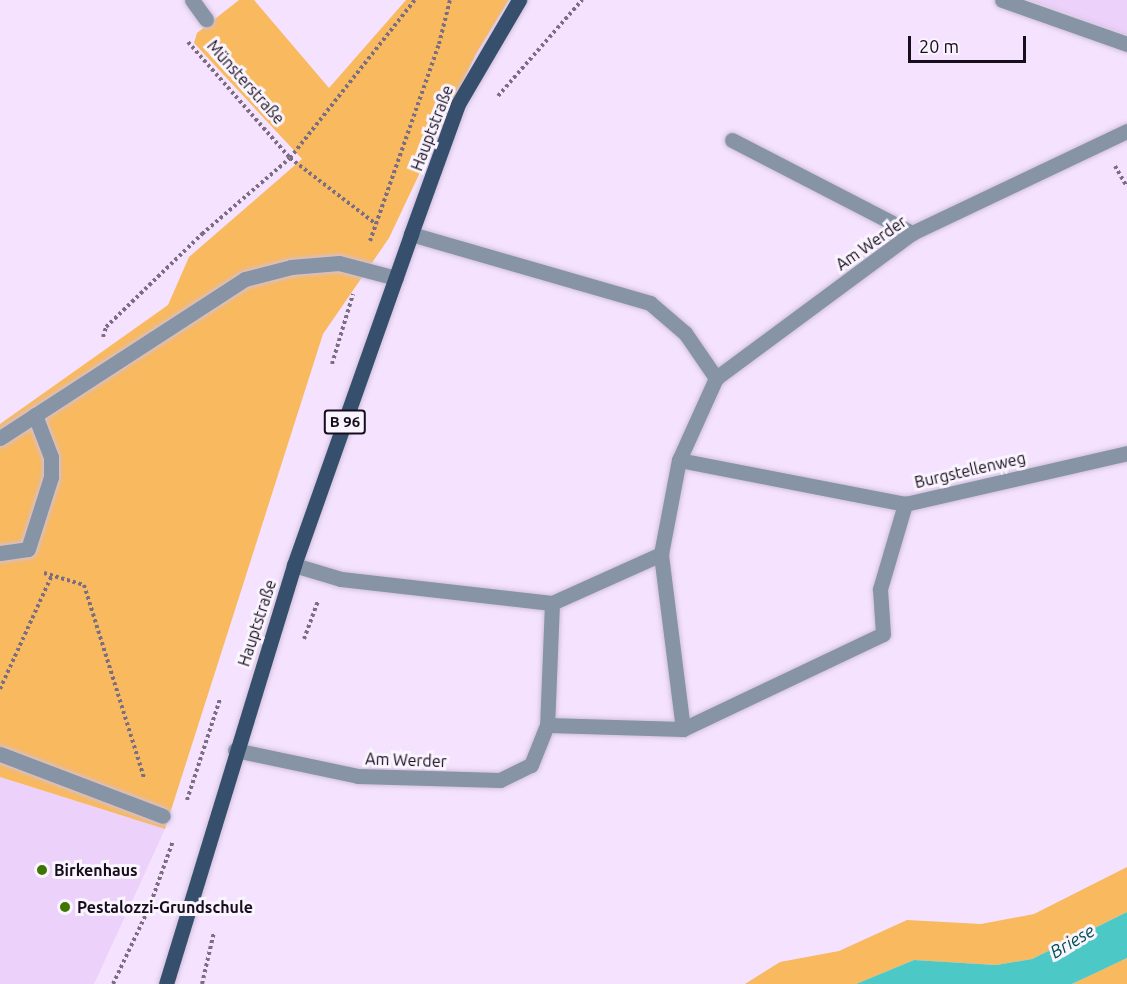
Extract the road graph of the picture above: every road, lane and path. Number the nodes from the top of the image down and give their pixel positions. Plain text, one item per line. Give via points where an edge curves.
1 (192, 0) edge
2 (415, 0) edge
3 (519, 0) edge
4 (582, 0) edge
5 (1002, 0) edge
6 (206, 19) joint
7 (1127, 44) edge
8 (496, 98) dead end
9 (1127, 131) edge
10 (732, 140) dead end
11 (290, 158) junction
12 (376, 224) dead end
13 (912, 233) junction
14 (411, 234) junction
15 (396, 278) junction
16 (716, 378) junction
17 (89, 379) junction
18 (35, 415) junction
19 (0, 438) edge
20 (1127, 453) edge
21 (679, 460) junction
22 (905, 504) junction
23 (28, 549) junction
24 (0, 553) edge
25 (662, 554) junction
26 (294, 565) junction
27 (52, 575) junction
28 (327, 576) junction
29 (552, 603) junction
30 (300, 650) dead end
31 (0, 689) edge
32 (547, 725) junction
33 (683, 729) junction
34 (235, 750) junction
35 (0, 754) edge
36 (159, 815) joint
37 (216, 926) dead end
38 (166, 984) edge
39 (202, 984) edge

1 - 6 street, Münsterstraße
2 - 11 path
3 - 14 main road, Hauptstraße / B 96 via 458,104
4 - 8 path
5 - 7 street
6 - 11 path, Münsterstraße via 193,29 188,41 193,51
9 - 13 street, Am Werder
10 - 13 street
11 - 12 path
11 - 17 path via 202,234 106,327
13 - 16 street, Am Werder
14 - 15 main road, Hauptstraße / B 96
14 - 16 street via 650,303 685,333
15 - 17 street via 339,263 255,276 227,287
15 - 26 main road, Hauptstraße / B 96
16 - 21 street, Am Werder
17 - 18 street
18 - 19 street
18 - 23 street via 51,457 51,477
20 - 22 street, Burgstellenweg
21 - 22 street, Burgstellenweg
21 - 25 street, Am Werder
22 - 33 street via 880,589 883,634
23 - 24 street
23 - 27 path via 29,568
25 - 29 street
25 - 33 street, Am Werder
26 - 28 street
26 - 34 main road, Hauptstraße / B 96
27 - 31 path
27 - 36 path via 84,585
28 - 29 street
28 - 30 path
29 - 32 street, Am Werder
32 - 33 street
32 - 34 street, Am Werder via 531,765 500,780 358,776
34 - 38 main road, Hauptstraße / B 96
35 - 36 street
37 - 39 path

